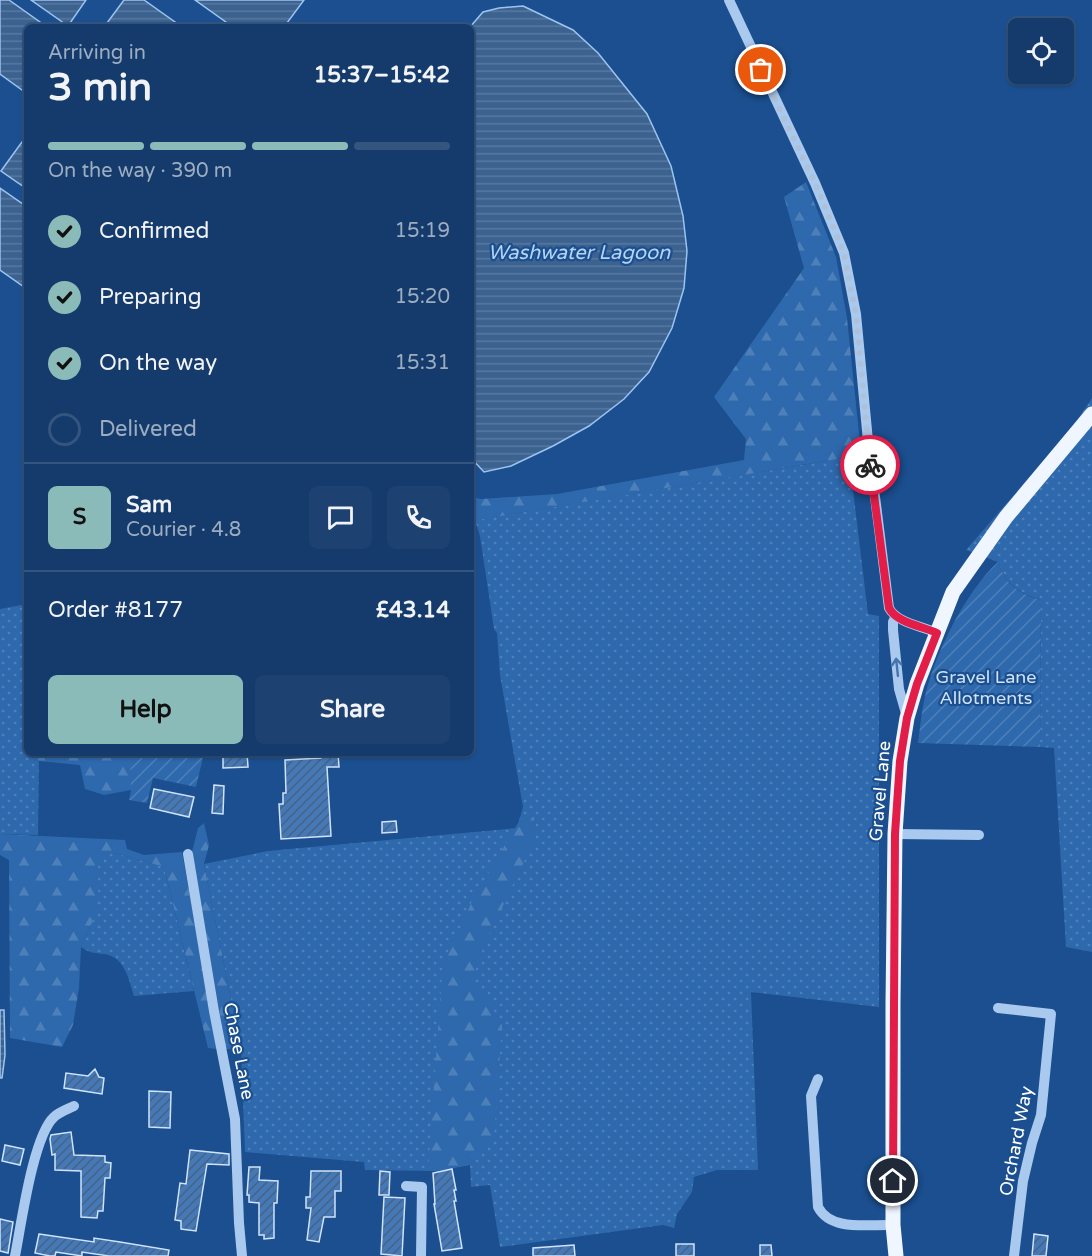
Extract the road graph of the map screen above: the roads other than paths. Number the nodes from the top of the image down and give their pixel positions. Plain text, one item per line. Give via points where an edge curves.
1 (729, 0) edge
2 (1092, 414) edge
3 (896, 616) junction
4 (937, 633) junction
5 (907, 718) junction
6 (895, 834) junction
7 (979, 835) dead end
8 (188, 854) dead end
9 (998, 1008) dead end
10 (818, 1079) dead end
11 (75, 1106) dead end
12 (406, 1186) dead end
13 (893, 1226) junction
14 (15, 1256) edge
15 (242, 1256) edge
16 (421, 1256) edge
17 (890, 1256) edge
18 (896, 1256) edge
19 (1014, 1256) edge

1 - 3 street via 844,253 856,314 887,599
2 - 4 main road, Gravel Lane via 984,548 953,592
3 - 4 street
5 -> 3 street via 899,689 893,630
4 - 5 main road, Gravel Lane
5 - 6 main road, Gravel Lane
6 - 7 street
6 - 13 main road, Gravel Lane
8 - 15 street, Chase Lane via 235,1119
9 - 19 street, Orchard Way via 1051,1014 1041,1115 1023,1181
10 - 13 street via 811,1096 818,1207 822,1215 839,1224
11 - 14 street via 53,1117 40,1142
12 - 16 street via 422,1187
13 - 17 main road, Gravel Lane
13 - 18 main road, Gravel Lane

